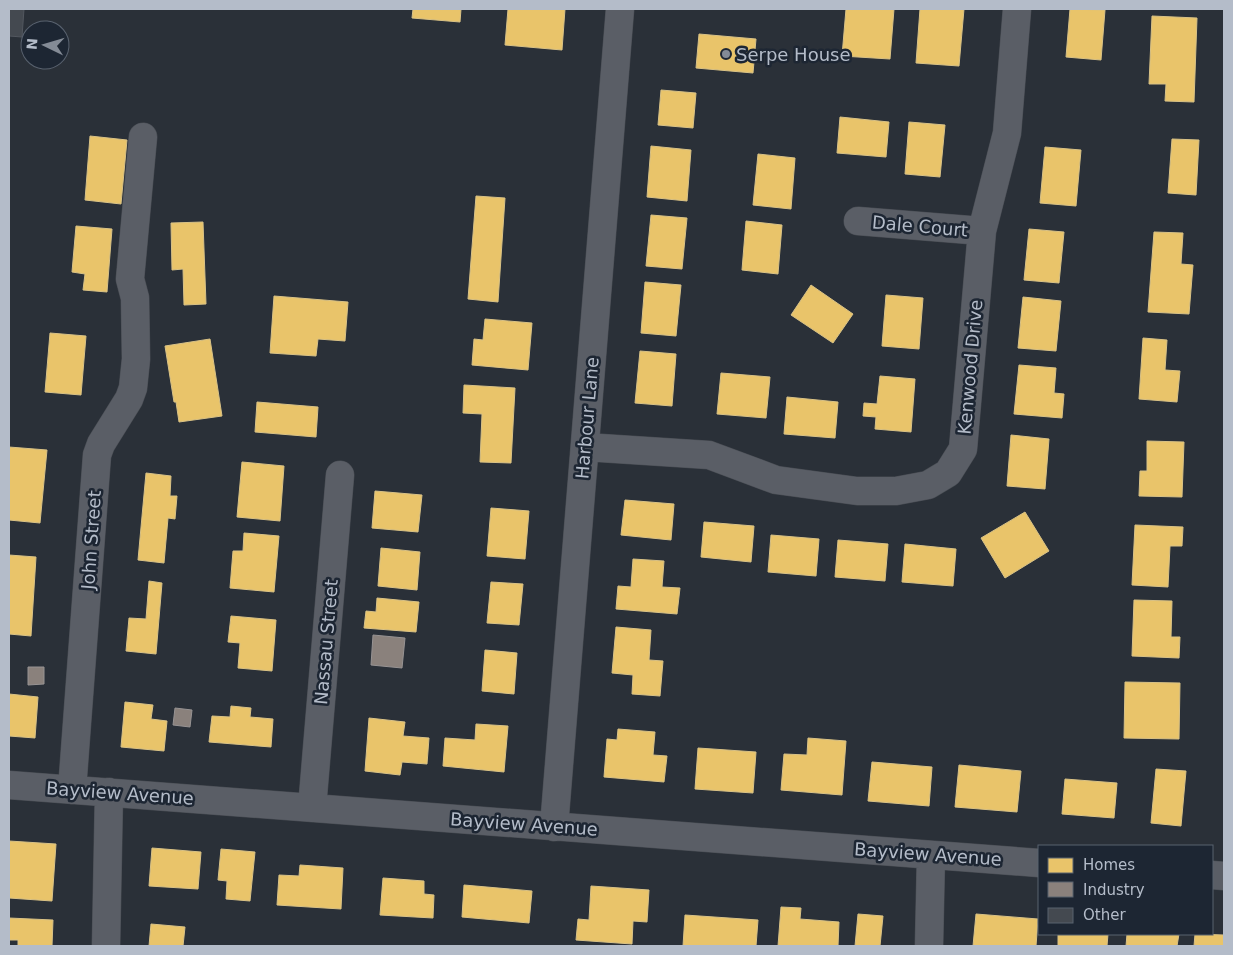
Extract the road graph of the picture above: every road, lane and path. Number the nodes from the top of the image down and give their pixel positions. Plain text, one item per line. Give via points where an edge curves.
1 (620, 9) edge
2 (1017, 9) edge
3 (142, 137) dead end
4 (858, 221) dead end
5 (982, 231) junction
6 (585, 446) junction
7 (340, 475) dead end
8 (9, 785) edge
9 (72, 790) junction
10 (109, 792) junction
11 (312, 808) junction
12 (554, 827) junction
13 (931, 855) junction
14 (1038, 863) edge
15 (106, 946) edge
16 (929, 946) edge

1 - 6 street, Harbour Lane
2 - 5 street, Kenwood Drive via 1007,133
3 - 9 street, John Street via 130,278 136,298 133,388 97,454
4 - 5 street, Dale Court
5 - 6 street, Kenwood Drive via 963,449 948,473 928,485 896,492 857,491 776,480 709,455
6 - 12 street, Harbour Lane
7 - 11 street, Nassau Street
8 - 9 street, Bayview Avenue
9 - 10 street, Bayview Avenue
10 - 11 street, Bayview Avenue
10 - 15 street
11 - 12 street, Bayview Avenue
12 - 13 street, Bayview Avenue
13 - 14 street, Bayview Avenue
13 - 16 street

